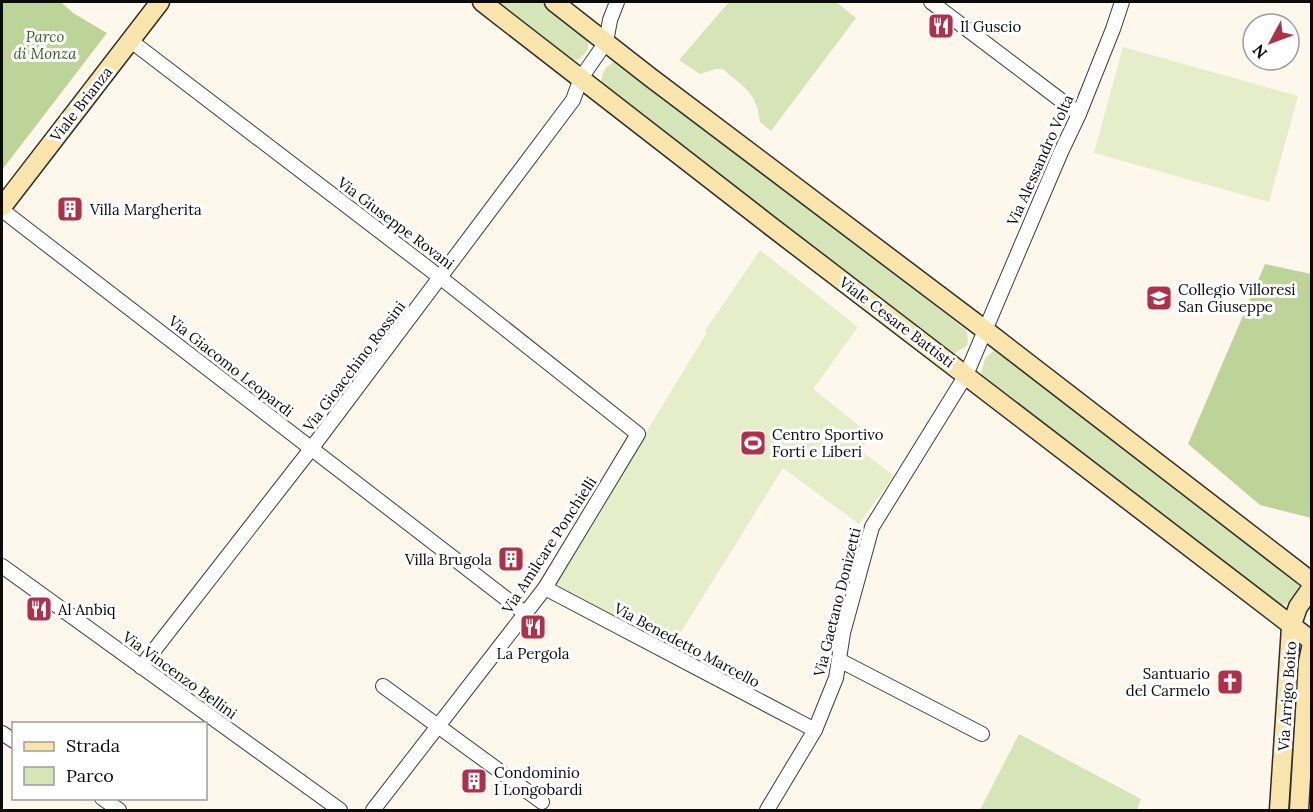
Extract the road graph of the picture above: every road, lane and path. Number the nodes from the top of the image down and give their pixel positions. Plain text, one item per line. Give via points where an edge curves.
1 (160, 2) edge
2 (482, 2) edge
3 (554, 2) edge
4 (617, 2) edge
5 (931, 2) edge
6 (1122, 2) edge
7 (130, 41) junction
8 (606, 42) junction
9 (581, 78) junction
10 (1079, 114) junction
11 (2, 208) edge
12 (441, 278) junction
13 (986, 330) junction
14 (966, 375) junction
15 (638, 434) joint
16 (311, 449) junction
17 (2, 566) edge
18 (1311, 582) edge
19 (1311, 587) edge
20 (545, 588) junction
21 (526, 614) junction
22 (1291, 627) junction
23 (1311, 642) edge
24 (839, 660) junction
25 (141, 667) junction
26 (383, 686) dead end
27 (1311, 717) edge
28 (439, 727) junction
29 (815, 730) junction
30 (982, 734) dead end
31 (1303, 750) junction
32 (105, 800) edge
33 (542, 802) dead end
34 (119, 810) edge
35 (340, 810) edge
36 (373, 810) edge
37 (767, 810) edge
38 (1279, 810) edge
39 (1299, 810) edge

1 - 7 main road, Viale Brianza
2 - 9 main road, Viale Cesare Battisti
3 - 8 main road
4 - 8 street
5 - 10 street
6 - 10 street, Via Alessandro Volta
7 - 11 main road, Viale Brianza
7 - 12 street, Via Giuseppe Rovani
8 - 9 street, Via Gioacchino Rossini
8 - 13 main road
9 - 12 street, Via Gioacchino Rossini via 573,100
9 - 14 main road, Viale Cesare Battisti
10 - 13 street, Via Alessandro Volta
11 - 16 street, Via Giacomo Leopardi
12 - 15 street, Via Giuseppe Rovani
12 - 16 street, Via Gioacchino Rossini
13 - 14 street, Via Alessandro Volta
13 - 18 main road
14 - 22 main road, Viale Cesare Battisti
14 - 24 street, Via Gaetano Donizetti via 872,528
15 - 20 street, Via Amilcare Ponchielli
16 - 21 street, Via Giacomo Leopardi
16 - 25 street, Via Gioacchino Rossini
17 - 25 street, Via Vincenzo Bellini
19 - 22 main road, Via Arrigo Boito
20 - 21 street, Via Amilcare Ponchielli
20 - 29 street, Via Benedetto Marcello
21 - 28 street, Via Amilcare Ponchielli
22 - 23 main road, Viale Cesare Battisti
22 - 38 main road, Via Arrigo Boito
23 - 31 main road, Via Arrigo Boito
24 - 29 street, Via Gaetano Donizetti
24 - 30 street
25 - 35 street, Via Vincenzo Bellini
26 - 28 street
27 - 31 main road
28 - 33 street
28 - 36 street, Via Amilcare Ponchielli
29 - 37 street, Via Gaetano Donizetti
31 - 39 main road, Via Arrigo Boito
32 - 34 street

